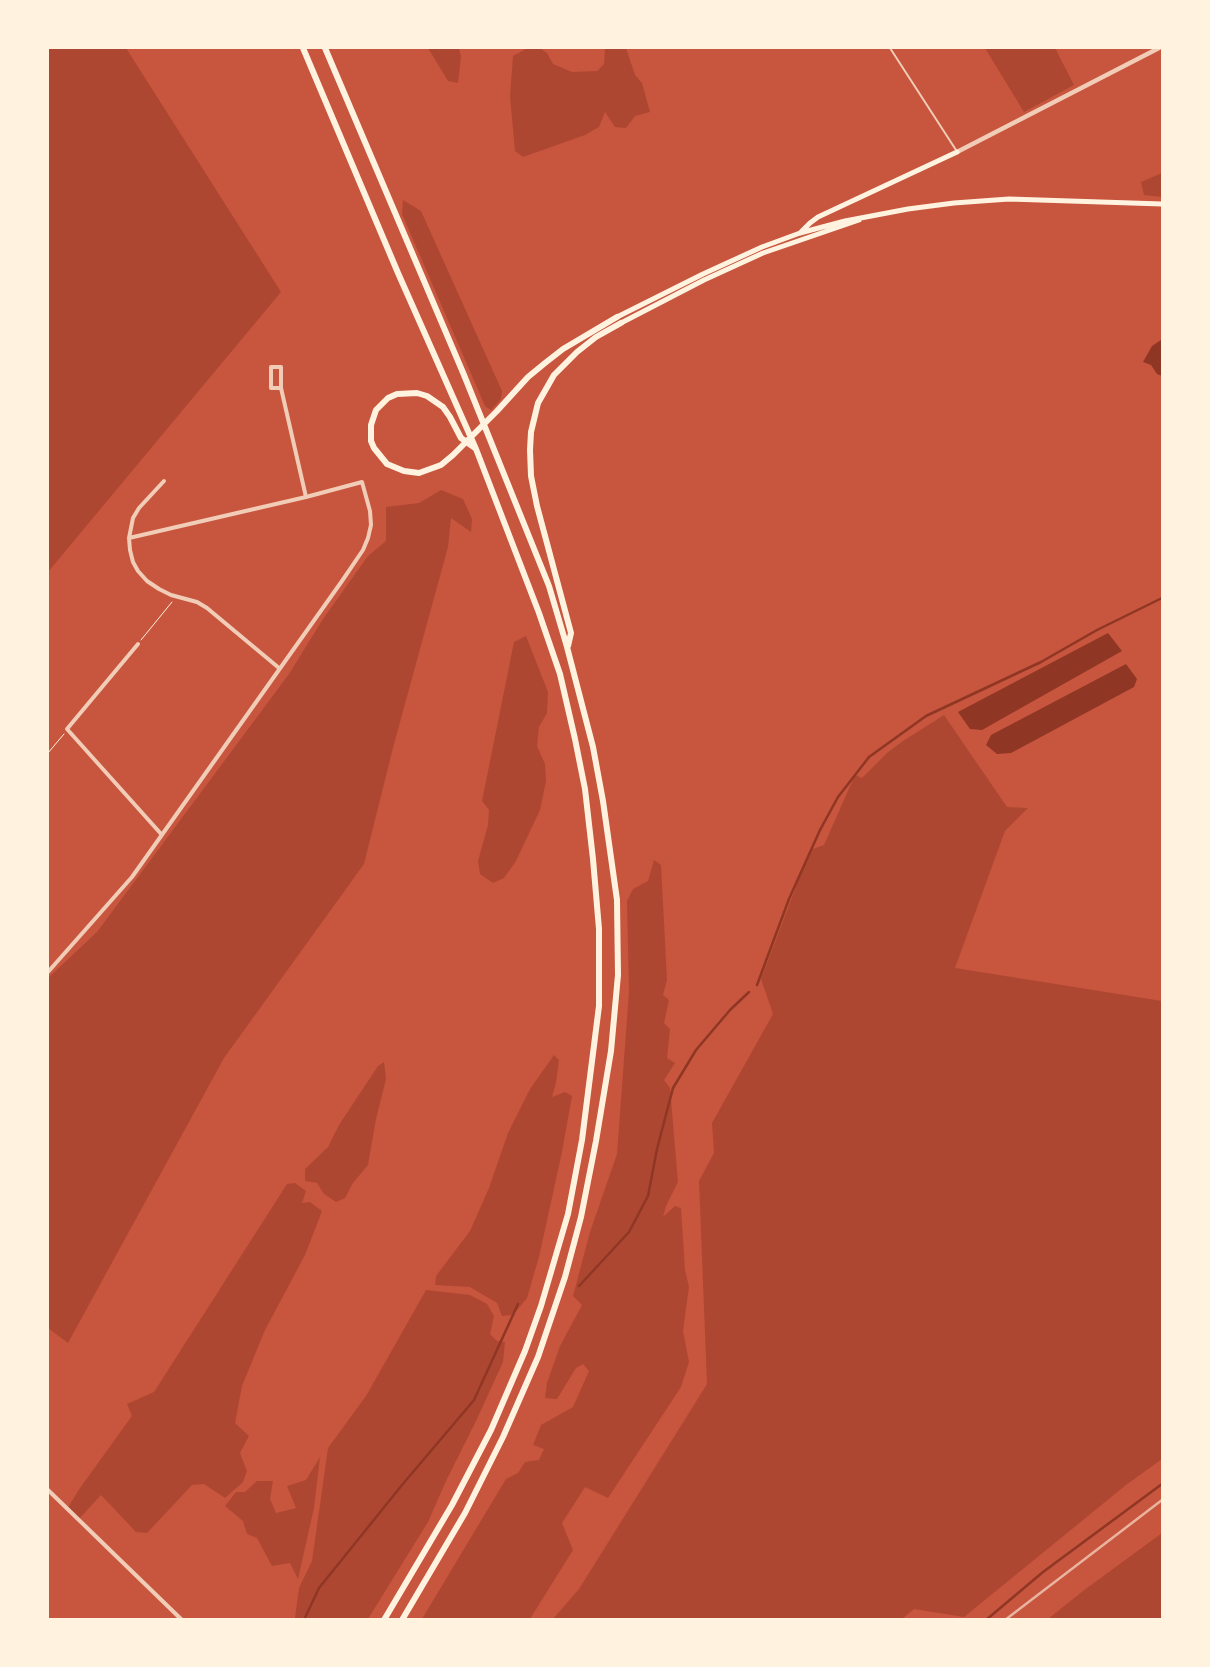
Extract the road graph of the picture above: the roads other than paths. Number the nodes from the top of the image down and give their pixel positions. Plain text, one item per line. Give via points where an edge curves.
1 (303, 48) edge
2 (325, 48) edge
3 (890, 48) edge
4 (1159, 48) edge
5 (957, 152) junction
6 (1162, 204) edge
7 (876, 215) junction
8 (800, 233) junction
9 (619, 320) junction
10 (281, 388) junction
11 (476, 448) junction
12 (164, 481) dead end
13 (306, 497) junction
14 (129, 538) junction
15 (138, 644) road end
16 (568, 647) junction
17 (279, 668) junction
18 (162, 836) junction
19 (48, 972) edge
20 (48, 1490) edge
21 (177, 1614) junction
22 (172, 1620) edge
23 (182, 1620) edge
24 (384, 1620) edge
25 (402, 1620) edge

1 - 11 highway
2 - 16 highway via 522,517
3 - 5 lane
4 - 5 street
5 - 8 main road via 818,217
6 - 7 main road via 1009,199 936,205
7 - 8 main road
7 - 9 main road via 763,253
8 - 9 main road via 762,246
9 - 11 highway via 563,349 545,363 528,378 497,411 453,455 441,465 424,472 404,471 387,464 371,441 371,425 376,410 388,398 417,392 443,407 461,438
9 - 16 highway via 577,352 554,375 538,403 532,432 531,476 571,633
10 - 10 street via 271,388 271,367 281,367
10 - 13 street
11 - 24 highway via 560,674 576,739 585,789 599,929 599,1006 586,1111 568,1214 541,1306 491,1430 452,1506
12 - 14 street via 139,508 133,518
13 - 14 street
13 - 17 street via 362,482 371,524 363,550
14 - 17 street via 133,562 147,581 208,608
15 - 18 street via 67,729
16 - 25 highway via 593,746 617,900 618,975 611,1051 596,1141 577,1236 525,1387 465,1513
17 - 18 street
18 - 19 street via 132,877
20 - 21 street
21 - 22 street
21 - 23 street

